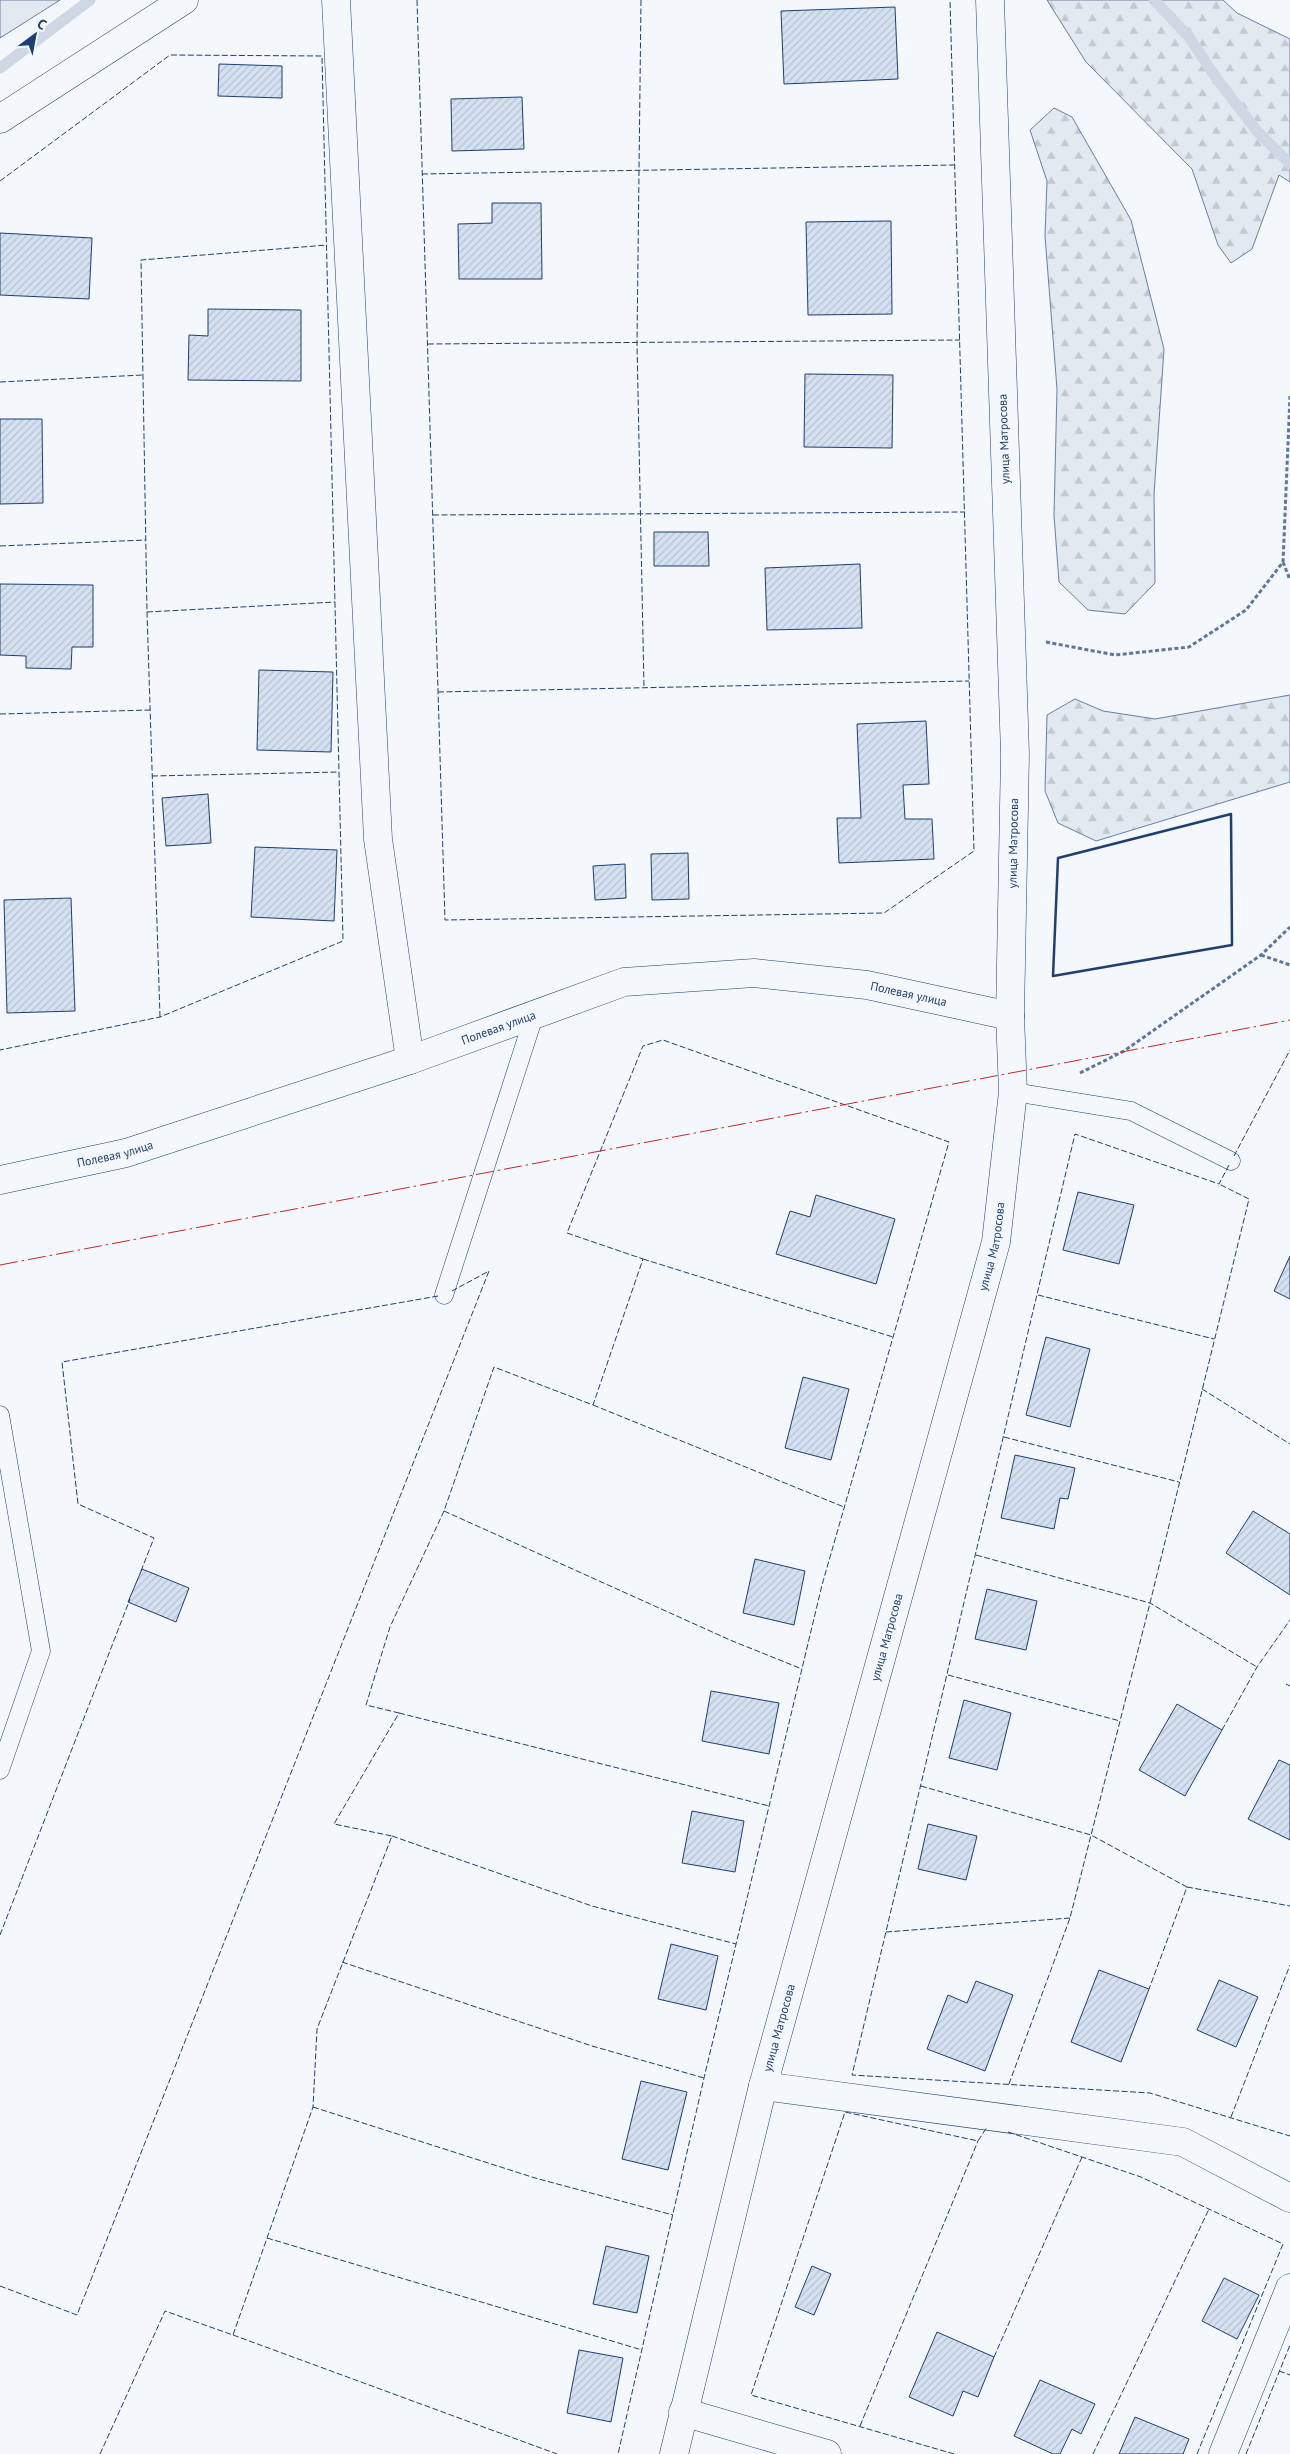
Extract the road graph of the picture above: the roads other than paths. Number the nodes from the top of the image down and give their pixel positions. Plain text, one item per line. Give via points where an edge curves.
1 (184, 0) edge
2 (336, 0) edge
3 (990, 0) edge
4 (0, 120) edge
5 (535, 1013) junction
6 (1010, 1016) junction
7 (410, 1060) junction
8 (1013, 1092) junction
9 (1231, 1161) dead end
10 (0, 1180) edge
11 (444, 1295) dead end
12 (0, 1415) edge
13 (0, 1770) edge
14 (763, 2086) junction
15 (1290, 2198) edge
16 (1290, 2288) edge
17 (683, 2412) junction
18 (674, 2454) edge
19 (827, 2454) edge
20 (1223, 2454) edge

1 - 4 street
2 - 7 street via 378,839
3 - 6 street, улица Матросова via 1015,754
5 - 6 street, Полевая улица via 624,982 754,973 868,985
5 - 7 street, Полевая улица
5 - 11 lane
6 - 8 street, улица Матросова
7 - 10 street, Полевая улица via 126,1153
8 - 9 lane via 1131,1111
8 - 14 street, улица Матросова via 996,1242
12 - 13 lane via 41,1651
14 - 15 street via 1183,2142
14 - 17 street, улица Матросова
16 - 20 street
17 - 18 street, улица Матросова
17 - 19 street

